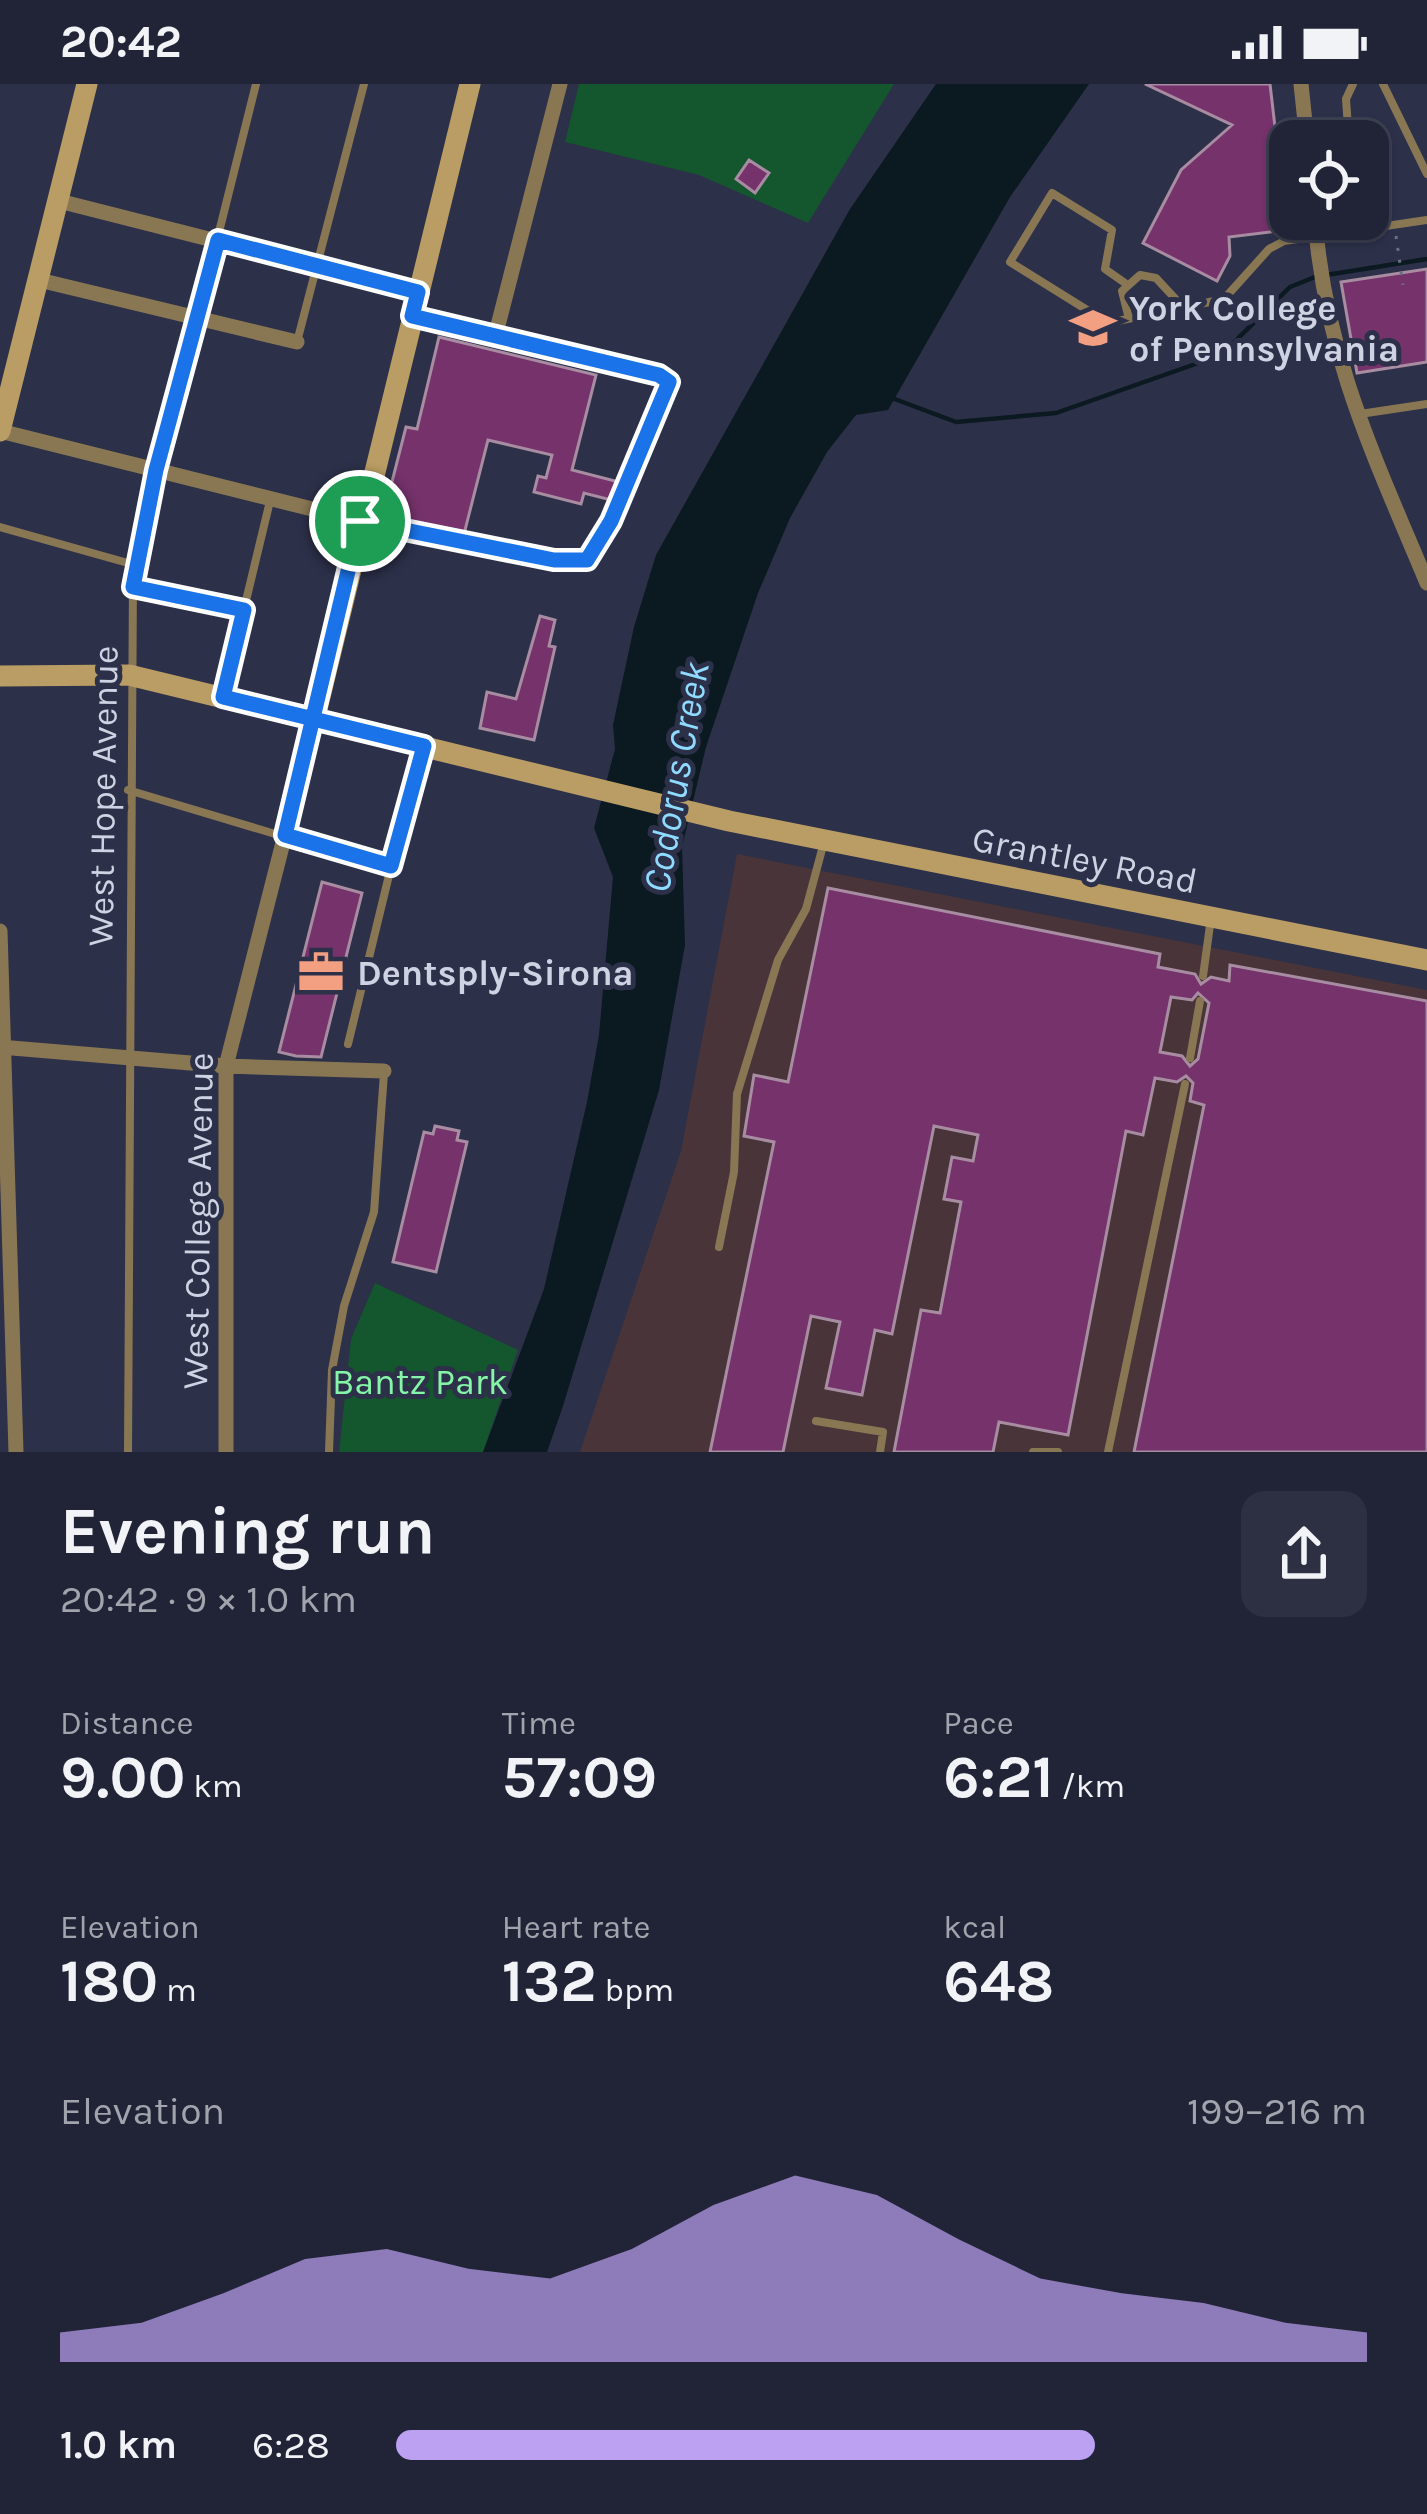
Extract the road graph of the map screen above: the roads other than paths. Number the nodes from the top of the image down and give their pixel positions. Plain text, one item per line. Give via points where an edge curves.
1 (87, 84) edge
2 (256, 84) edge
3 (364, 84) edge
4 (470, 84) edge
5 (560, 84) edge
6 (1301, 84) edge
7 (1353, 84) edge
8 (1383, 84) edge
9 (1305, 120) edge
10 (1347, 120) edge
11 (1427, 174) edge
12 (58, 201) junction
13 (1427, 220) edge
14 (1389, 222) edge
15 (218, 240) junction
16 (1288, 240) edge
17 (1317, 240) edge
18 (318, 265) junction
19 (39, 280) junction
20 (1125, 283) junction
21 (418, 292) junction
22 (1184, 308) junction
23 (1128, 315) junction
24 (194, 316) junction
25 (412, 316) junction
26 (495, 337) junction
27 (297, 342) joint
28 (1427, 404) edge
29 (1358, 415) junction
30 (0, 431) edge
31 (156, 470) junction
32 (270, 501) junction
33 (360, 521) junction
34 (0, 527) edge
35 (135, 565) junction
36 (1427, 583) edge
37 (133, 587) junction
38 (244, 610) junction
39 (129, 675) junction
40 (0, 676) edge
41 (223, 697) junction
42 (314, 717) junction
43 (424, 746) junction
44 (128, 790) junction
45 (285, 836) junction
46 (824, 840) junction
47 (391, 866) junction
48 (1210, 918) junction
49 (0, 931) edge
50 (1427, 960) edge
51 (1203, 976) dead end
52 (1200, 1001) dead end
53 (348, 1044) dead end
54 (3, 1047) edge
55 (126, 1058) junction
56 (1190, 1058) dead end
57 (226, 1066) junction
58 (384, 1071) joint
59 (1186, 1084) dead end
60 (6, 1182) junction
61 (0, 1205) edge
62 (719, 1247) dead end
63 (816, 1421) dead end
64 (16, 1452) edge
65 (128, 1452) edge
66 (226, 1452) edge
67 (329, 1452) edge
68 (880, 1452) edge
69 (1033, 1452) edge
70 (1058, 1452) edge
71 (1108, 1452) edge

1 - 12 street
2 - 15 lane, West Hope Avenue
3 - 18 lane
4 - 21 street, West College Avenue
5 - 26 street
6 - 9 street
7 - 10 lane
8 - 11 lane
12 - 15 street
12 - 19 street
13 - 14 lane
15 - 18 street
15 - 24 lane, West Hope Avenue
16 - 22 lane via 1224,298
17 - 29 street via 1328,330
18 - 21 street
18 - 27 lane
19 - 24 street
19 - 30 street
20 - 22 lane via 1140,274 1156,278
20 - 23 lane
20 - 23 lane via 1105,269 1112,230 1052,193 1010,262 1108,323
21 - 25 street, West College Avenue
22 - 23 lane
24 - 27 street
24 - 31 lane, West Hope Avenue
25 - 26 street
25 - 33 street, West College Avenue
26 - 33 lane via 669,382 587,560
28 - 29 lane
29 - 36 street
30 - 31 street
31 - 32 street
31 - 35 lane, West Hope Avenue
32 - 33 street
32 - 38 lane
33 - 42 street, West College Avenue
34 - 35 lane
35 - 37 lane, West Hope Avenue
37 - 38 lane
37 - 39 lane, West Hope Avenue
38 - 41 lane
39 - 40 street, Grantley Road
39 - 41 street, Grantley Road
39 - 44 lane, West Hope Avenue
41 - 42 street, Grantley Road
42 - 43 street, Grantley Road
42 - 45 street, West College Avenue
43 - 46 street, Grantley Road
43 - 47 lane
44 - 45 lane
44 - 55 lane, West Hope Avenue
45 - 47 lane
45 - 57 street, West College Avenue
46 - 48 street, Grantley Road
46 - 62 lane via 737,1094 734,1172
47 - 53 lane
48 - 50 street, Grantley Road
48 - 51 lane
49 - 54 street
52 - 56 lane
54 - 55 street
54 - 60 street
55 - 57 street
55 - 65 lane, West Hope Avenue
57 - 58 street
57 - 66 street, West College Avenue
58 - 67 lane via 374,1212 344,1306
59 - 71 lane
60 - 61 street
60 - 64 street
63 - 68 lane via 883,1432
69 - 70 lane

